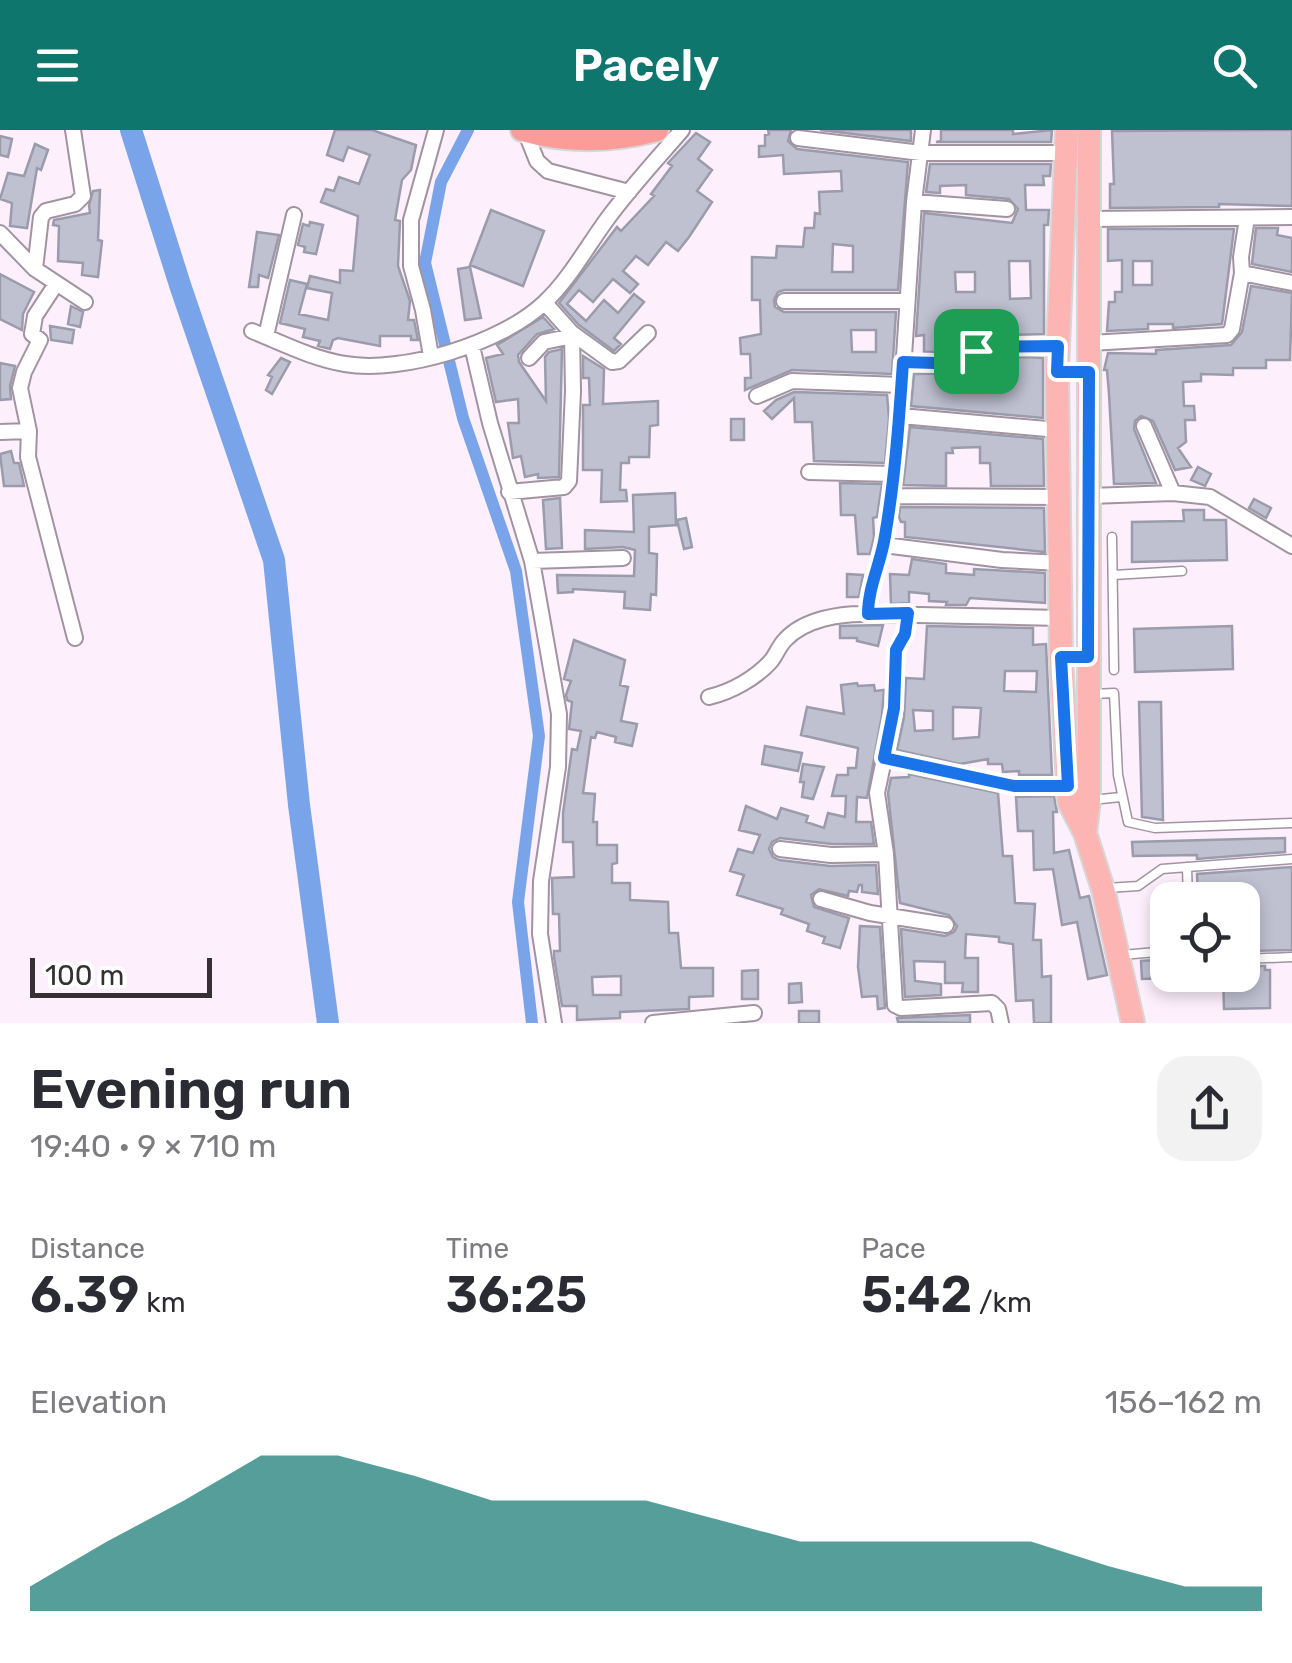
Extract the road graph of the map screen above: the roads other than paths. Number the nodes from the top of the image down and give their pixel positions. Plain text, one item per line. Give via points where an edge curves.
1 (72, 130) edge
2 (436, 130) edge
3 (523, 130) edge
4 (657, 130) edge
5 (682, 130) edge
6 (923, 130) edge
7 (1088, 130) edge
8 (798, 138) dead end
9 (1066, 141) edge
10 (921, 153) junction
11 (628, 192) junction
12 (914, 202) junction
13 (1007, 209) dead end
14 (294, 215) dead end
15 (1292, 217) edge
16 (1247, 218) junction
17 (1089, 219) junction
18 (0, 233) edge
19 (35, 269) junction
20 (1242, 273) junction
21 (1292, 283) edge
22 (56, 284) junction
23 (906, 301) junction
24 (85, 302) dead end
25 (784, 302) dead end
26 (545, 303) junction
27 (648, 333) dead end
28 (572, 334) junction
29 (1090, 343) junction
30 (1058, 346) junction
31 (468, 348) junction
32 (434, 355) junction
33 (529, 358) dead end
34 (903, 362) junction
35 (1057, 372) junction
36 (1089, 372) junction
37 (902, 384) junction
38 (757, 396) dead end
39 (901, 416) junction
40 (1144, 426) dead end
41 (1058, 430) junction
42 (29, 431) junction
43 (0, 432) edge
44 (808, 472) dead end
45 (894, 474) junction
46 (1090, 486) junction
47 (1059, 487) junction
48 (509, 492) junction
49 (1173, 494) junction
50 (892, 496) junction
51 (1112, 536) dead end
52 (884, 545) junction
53 (1292, 546) edge
54 (623, 558) dead end
55 (532, 562) junction
56 (1060, 563) junction
57 (1182, 571) dead end
58 (1112, 575) junction
59 (1088, 608) junction
60 (1113, 609) junction
61 (908, 613) junction
62 (868, 614) junction
63 (1061, 618) junction
64 (75, 638) dead end
65 (1061, 657) junction
66 (1088, 657) junction
67 (1114, 670) dead end
68 (1088, 694) junction
69 (709, 697) dead end
70 (884, 758) junction
71 (1068, 786) junction
72 (1122, 797) junction
73 (1090, 800) junction
74 (1292, 823) edge
75 (1085, 833) junction
76 (780, 849) dead end
77 (886, 854) junction
78 (1292, 860) edge
79 (1187, 867) junction
80 (1187, 882) edge
81 (1103, 888) junction
82 (821, 899) dead end
83 (888, 916) junction
84 (946, 925) dead end
85 (1150, 953) edge
86 (1118, 956) junction
87 (1292, 958) edge
88 (1260, 959) edge
89 (754, 1014) dead end
90 (554, 1023) edge
91 (653, 1023) edge
92 (1001, 1023) edge
93 (1134, 1023) edge

1 - 19 street via 84,196 41,217
2 - 32 street via 411,220 412,266
3 - 4 highway via 582,140
3 - 11 street via 548,171
5 - 11 street
6 - 10 street
7 - 17 main road
8 - 10 street
9 - 10 street
9 - 30 main road
10 - 12 street
11 - 26 street
12 - 13 street
12 - 23 street
14 - 32 street via 259,333 351,366
15 - 16 street
16 - 17 street
16 - 20 street
17 - 29 main road
18 - 19 street
19 - 22 street
20 - 21 street
20 - 29 street via 1227,334
22 - 24 street
22 - 42 street via 35,316 32,334 40,340 20,388
23 - 25 street
23 - 34 street
26 - 28 street
26 - 31 street
27 - 28 street via 612,362
28 - 33 street via 544,342
28 - 48 street via 569,481
29 - 36 main road
30 - 34 street via 978,347 974,362 966,364
30 - 35 main road
31 - 32 street
31 - 48 street
34 - 37 street
35 - 36 main road
35 - 41 main road
36 - 46 main road
37 - 38 street via 792,381
37 - 39 street
39 - 41 street
39 - 45 street
40 - 49 street
41 - 47 main road
42 - 43 street
42 - 64 street via 28,457
44 - 45 street
45 - 50 street
46 - 47 main road
46 - 49 street
46 - 59 main road
47 - 50 street
47 - 56 main road
48 - 55 street
49 - 53 street via 1210,497
50 - 52 street
51 - 58 lane
52 - 56 street
52 - 62 street
54 - 55 street
55 - 90 street via 559,714 540,916
56 - 63 main road
57 - 58 lane
58 - 60 lane
59 - 60 lane
59 - 66 main road
60 - 67 lane
61 - 62 street
61 - 63 street
61 - 70 street via 896,650
62 - 69 street via 832,617 796,632 753,676
63 - 65 main road
65 - 66 main road
65 - 71 main road
66 - 68 main road
68 - 72 lane via 1114,694
68 - 73 main road
70 - 71 street via 1014,786
70 - 77 street via 876,793
71 - 75 main road
72 - 73 lane
72 - 74 lane via 1128,822 1136,826
73 - 75 main road
75 - 81 main road
76 - 77 street
77 - 83 street
78 - 79 lane
79 - 80 lane
79 - 81 lane via 1162,869 1138,886
81 - 86 main road
82 - 83 street
83 - 84 street
83 - 92 street via 897,1008 992,1003
85 - 86 lane
86 - 93 main road
87 - 88 lane
89 - 91 street

